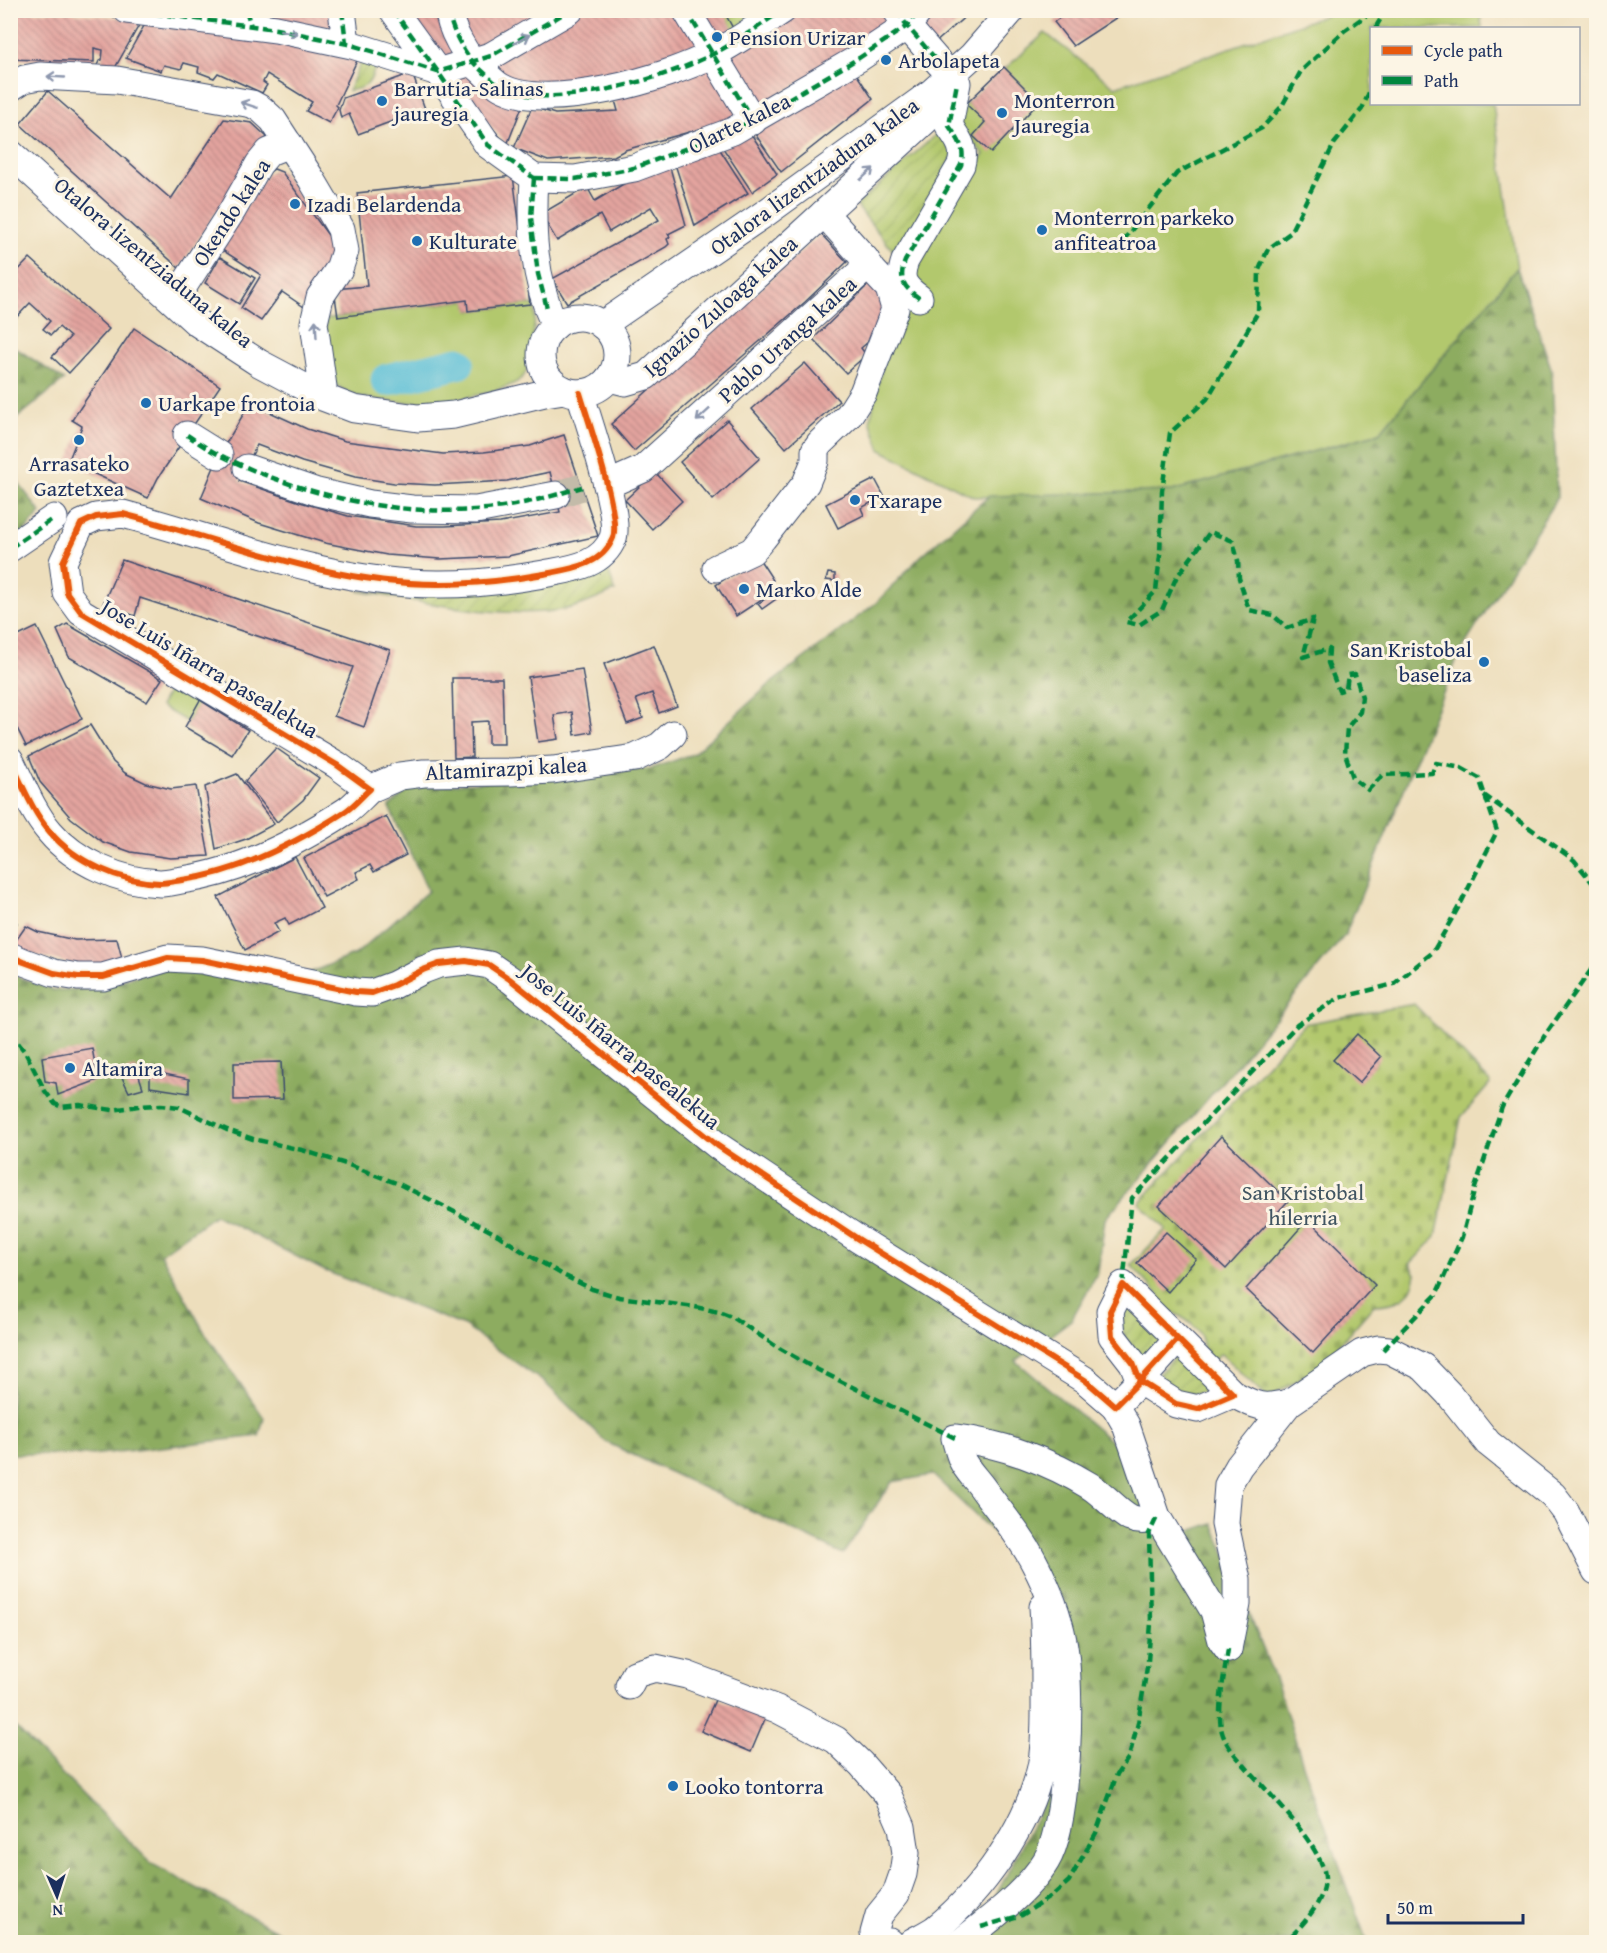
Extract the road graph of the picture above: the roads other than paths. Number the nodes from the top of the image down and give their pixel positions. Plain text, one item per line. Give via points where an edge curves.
1 (127, 10) edge
2 (342, 10) edge
3 (393, 10) edge
4 (449, 10) edge
5 (570, 10) edge
6 (686, 10) edge
7 (783, 10) edge
8 (990, 10) edge
9 (1012, 10) edge
10 (1034, 10) edge
11 (908, 16) edge
12 (248, 18) edge
13 (346, 43) junction
14 (712, 55) junction
15 (972, 56) junction
16 (471, 62) junction
17 (438, 72) junction
18 (948, 73) junction
19 (10, 88) edge
20 (931, 93) junction
21 (753, 121) junction
22 (10, 137) edge
23 (289, 144) junction
24 (10, 153) edge
25 (534, 178) junction
26 (824, 213) junction
27 (866, 259) junction
28 (181, 290) junction
29 (919, 298) dead end
30 (551, 317) junction
31 (593, 321) junction
32 (609, 378) junction
33 (563, 385) junction
34 (323, 387) junction
35 (247, 468) dead end
36 (607, 485) junction
37 (556, 495) tunnel mouth
38 (46, 523) dead end
39 (10, 548) edge
40 (717, 568) dead end
41 (673, 734) dead end
42 (10, 760) edge
43 (370, 789) junction
44 (10, 956) edge
45 (1177, 1340) junction
46 (1140, 1381) junction
47 (1233, 1394) junction
48 (1289, 1403) junction
49 (1116, 1406) junction
50 (1157, 1517) junction
51 (1596, 1571) edge
52 (1040, 1573) junction
53 (629, 1686) dead end
54 (890, 1942) edge
55 (912, 1942) edge
56 (961, 1942) edge

1 - 12 street
2 - 13 street
3 - 17 street
4 - 16 street via 449,19
16 -> 5 street via 491,56
6 - 14 street
7 - 14 street
8 - 18 street, Otalora lizentziaduna kalea
9 - 15 street, Otalora lizentziaduna kalea
10 - 15 street
11 - 18 street
11 - 21 street, Olarte kalea via 832,75
12 -> 13 street via 276,29
13 - 17 street
14 - 16 street via 654,77 574,95 531,95 501,87
14 - 21 street
15 - 20 street, Otalora lizentziaduna kalea
16 - 17 street
17 - 25 street via 488,145
18 - 29 street via 949,126 963,147 963,157 901,272 906,288
18 - 31 street, Otalora lizentziaduna kalea via 904,97
23 -> 19 street via 273,120 252,104 117,80 40,76 24,79
26 -> 20 street via 928,118
20 - 31 street, Otalora lizentziaduna kalea via 767,212
21 - 25 street, Olarte kalea via 634,168 575,179
22 - 28 street, Otalora lizentziaduna kalea
23 - 28 street, Okendo kalea via 269,152 259,164
34 -> 23 street via 314,323 320,297 339,269 345,250 341,229
24 - 33 street, Otalora lizentziaduna kalea via 196,322 259,363 325,398 354,409 418,418 454,414 545,393
25 - 30 street via 531,218 538,274
26 - 27 street, Pablo Uranga kalea
26 - 32 street, Ignazio Zuloaga kalea via 646,376 625,382
27 -> 36 street, Pablo Uranga kalea via 861,272 643,469
27 - 40 street via 889,288 895,309 863,393 849,415 820,443 806,483 763,538 752,551
28 - 34 street, Otalora lizentziaduna kalea via 234,335
30 - 31 street
30 - 33 street via 541,356
31 - 32 street via 610,333 616,350 615,368
32 - 33 street via 596,389
33 - 34 street, Otalora lizentziaduna kalea via 532,381 504,394 416,409 377,406
33 - 36 street
35 - 37 street via 316,492 412,509 476,510
36 - 43 street, Jose Luis Iñarra pasealekua via 615,518 614,535 598,557 584,566 501,581 393,581 312,567 123,514 96,517 81,524 63,562 67,593 81,612 337,765
38 - 39 street
41 - 43 street, Altamirazpi kalea via 660,746 635,758 553,770 424,773 400,776
42 - 43 street via 33,808 51,833 73,853 130,879 160,883 245,864 348,810
44 - 49 street, Jose Luis Iñarra pasealekua via 54,973 78,977 103,977 168,958 202,960 372,993 439,964 466,961 489,965 718,1146 858,1239 1085,1380
45 - 46 street
45 - 46 street via 1123,1285 1110,1311 1113,1336 1133,1363
45 - 47 street
46 - 47 street via 1176,1404 1198,1409
46 - 49 street
47 - 48 street via 1255,1406
48 - 50 street via 1228,1485 1225,1524 1237,1580 1237,1604 1228,1649 1210,1604
48 - 51 street via 1362,1353 1389,1350 1423,1367 1488,1443 1553,1495
49 - 50 street
50 - 52 street via 1135,1520 1097,1491 1059,1470 1001,1448 955,1438 963,1461
52 - 55 street via 1045,1736 1041,1767 1031,1796 1017,1829 963,1904 934,1930
52 - 56 street via 1064,1643 1068,1707 1060,1818 1046,1861 1021,1891
53 - 54 street via 635,1674 655,1668 687,1675 811,1725 836,1740 861,1764 888,1795 902,1827 906,1853 903,1874 896,1894 879,1915 874,1933 881,1942

